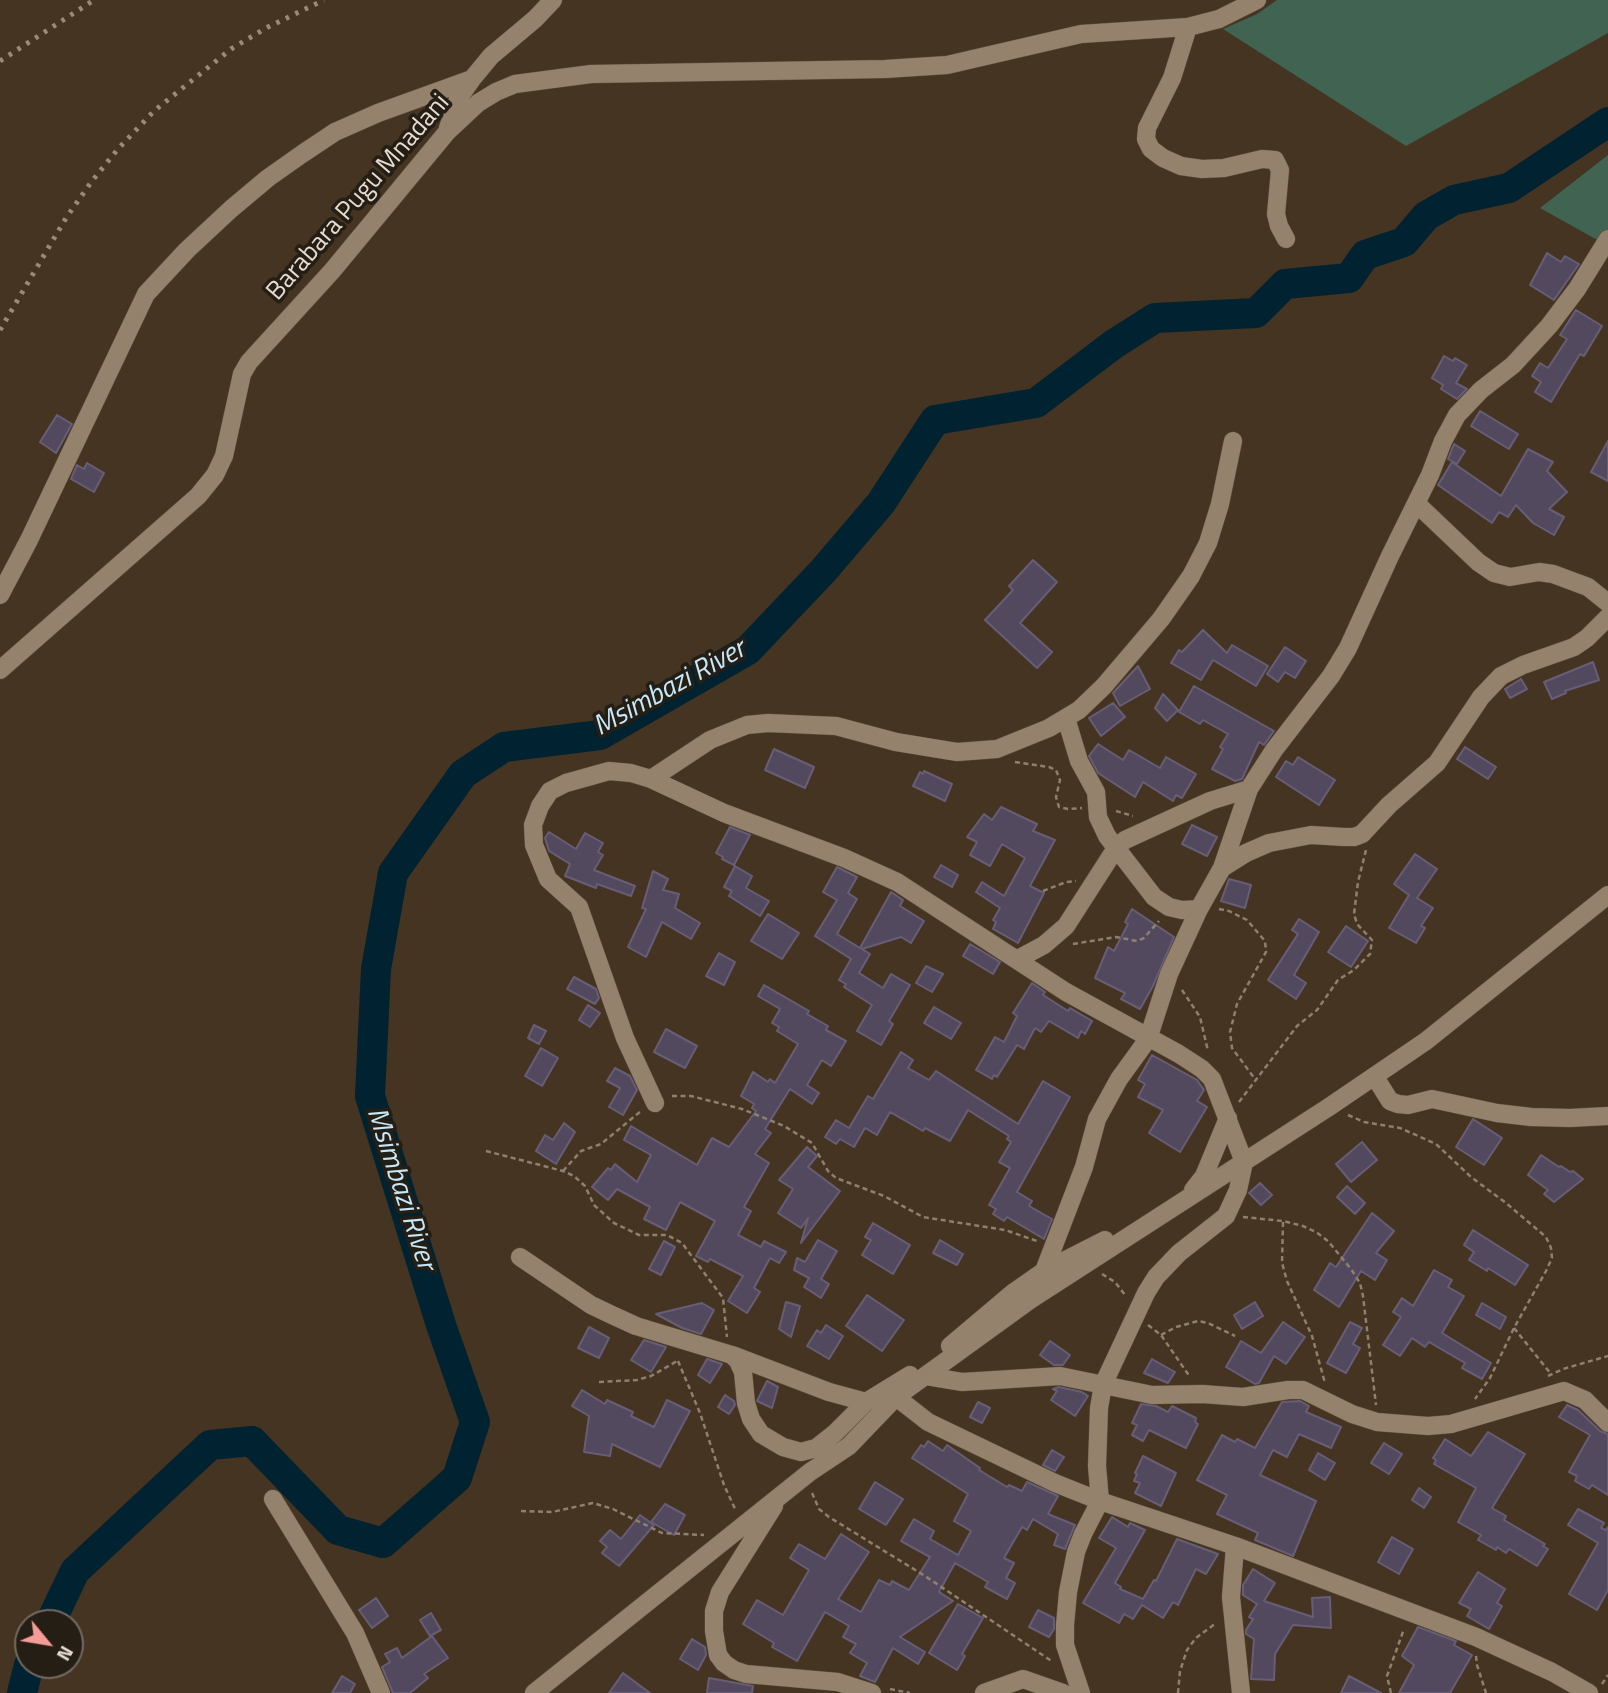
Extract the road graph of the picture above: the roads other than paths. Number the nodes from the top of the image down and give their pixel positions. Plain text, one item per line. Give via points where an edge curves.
1 (553, 0) edge
2 (1257, 0) edge
3 (1188, 27) junction
4 (472, 79) junction
5 (447, 132) junction
6 (1286, 239) dead end
7 (1608, 239) edge
8 (1603, 258) edge
9 (1233, 441) dead end
10 (1417, 504) junction
11 (0, 595) edge
12 (1608, 603) edge
13 (1608, 617) edge
14 (0, 670) edge
15 (1066, 718) junction
16 (652, 779) junction
17 (1249, 789) junction
18 (1116, 848) junction
19 (1222, 868) junction
20 (1608, 895) edge
21 (1199, 909) junction
22 (1018, 960) junction
23 (1148, 1039) junction
24 (1375, 1077) junction
25 (655, 1103) road end
26 (1608, 1116) edge
27 (1228, 1118) junction
28 (1244, 1162) junction
29 (520, 1257) dead end
30 (1044, 1271) junction
31 (732, 1355) junction
32 (926, 1376) junction
33 (1103, 1385) junction
34 (896, 1397) junction
35 (866, 1402) junction
36 (1608, 1423) edge
37 (782, 1495) junction
38 (273, 1499) dead end
39 (1100, 1501) junction
40 (1235, 1546) junction
41 (381, 1693) edge
42 (534, 1693) edge
43 (872, 1693) edge
44 (984, 1693) edge
45 (1063, 1693) edge
46 (1081, 1693) edge
47 (1241, 1693) edge
48 (1589, 1693) edge

1 - 4 street
2 - 3 street, Barabara Pugu Mnadani via 1219,19
3 - 5 street, Barabara Pugu Mnadani via 1081,34 927,67 554,77 496,92
3 - 6 street via 1146,139 1151,149 1181,166 1224,168 1275,160 1280,170 1276,214
4 - 5 street via 458,99
4 - 11 street via 335,132 302,153 231,209 146,294
5 - 14 street, Barabara Pugu Mnadani via 332,271 248,362 224,456 198,496
7 - 8 street
8 - 10 street via 1513,365 1457,415
9 - 15 street via 1208,543 1191,576 1137,649
10 - 12 street via 1494,573 1510,577 1553,574 1588,587
10 - 17 street via 1348,648
13 - 19 street via 1574,648 1501,676 1481,697 1437,763 1362,834 1311,835 1269,843
15 - 16 street via 997,749 957,752 836,726 747,726 692,751
15 - 18 street via 1079,761 1096,792 1101,826
16 - 22 street via 897,882
16 - 25 street via 609,771 565,783 550,791 533,825 534,845 548,879 579,907 625,1038
17 - 18 street via 1133,835
17 - 19 street
18 - 21 street via 1154,897 1169,907
18 - 22 street via 1066,926
19 - 21 street
20 - 24 street
21 - 23 street via 1169,974
22 - 23 street
23 - 27 street via 1212,1079
23 - 30 street via 1097,1119 1084,1167
24 - 26 street via 1390,1101 1398,1104 1432,1100 1531,1117
24 - 28 street
27 - 28 street
27 - 30 street via 1204,1176 1192,1191
28 - 32 street via 1030,1300
28 - 33 street via 1226,1216 1156,1276
29 - 31 street via 612,1315
30 - 35 street via 939,1355
31 - 35 street
31 - 35 street via 743,1371 751,1419 761,1434 783,1447 802,1452 816,1448
32 - 33 street via 962,1382 1060,1376
32 - 34 street
33 - 36 street via 1152,1395 1243,1397 1303,1390 1377,1422 1428,1426 1451,1424 1564,1391 1585,1400
33 - 39 street via 1097,1466
34 - 37 street via 849,1446
34 - 39 street via 928,1422
37 - 42 street
37 - 43 street via 720,1592 714,1611 718,1655 746,1674 838,1682
38 - 41 street via 355,1633
39 - 40 street
39 - 46 street via 1083,1534 1068,1592 1065,1645
40 - 47 street via 1233,1614
40 - 48 street via 1476,1637
44 - 45 street via 1023,1679

